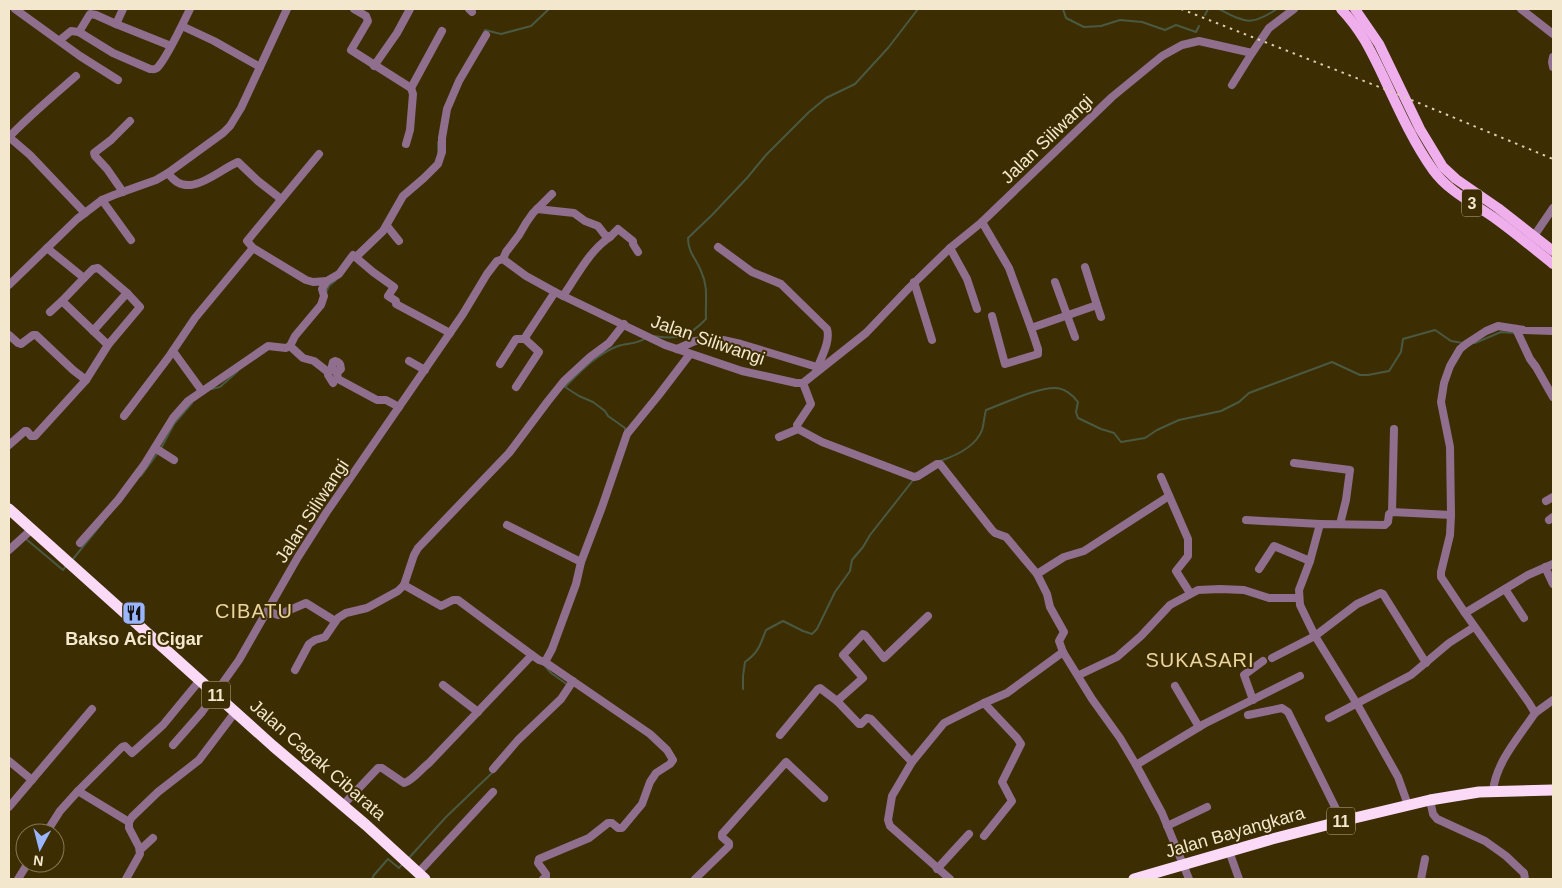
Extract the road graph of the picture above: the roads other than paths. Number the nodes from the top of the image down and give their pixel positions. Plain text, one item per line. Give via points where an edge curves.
1 (15, 9) edge
2 (123, 9) edge
3 (190, 9) edge
4 (287, 9) edge
5 (354, 9) edge
6 (410, 9) edge
7 (1294, 9) edge
8 (1340, 9) edge
9 (1354, 9) edge
10 (1521, 9) edge
11 (116, 24) junction
12 (182, 26) junction
13 (442, 31) dead end
14 (79, 32) junction
15 (1553, 34) edge
16 (486, 36) dead end
17 (60, 40) junction
18 (171, 46) junction
19 (1252, 53) junction
20 (1553, 57) edge
21 (374, 66) junction
22 (260, 67) junction
23 (1553, 67) edge
24 (1388, 74) junction
25 (76, 76) dead end
26 (118, 80) dead end
27 (1232, 84) dead end
28 (411, 88) junction
29 (130, 121) dead end
30 (9, 137) edge
31 (406, 144) dead end
32 (319, 154) dead end
33 (168, 173) junction
34 (123, 192) junction
35 (552, 194) dead end
36 (281, 199) junction
37 (102, 200) junction
38 (537, 208) junction
39 (1553, 208) edge
40 (85, 213) junction
41 (982, 222) junction
42 (387, 227) junction
43 (1534, 236) junction
44 (610, 237) junction
45 (397, 238) dead end
46 (131, 240) dead end
47 (718, 247) dead end
48 (47, 248) junction
49 (253, 248) junction
50 (950, 248) junction
51 (1553, 251) edge
52 (638, 252) dead end
53 (355, 256) junction
54 (503, 259) junction
55 (1553, 264) edge
56 (1085, 267) dead end
57 (84, 278) junction
58 (327, 281) junction
59 (914, 282) junction
60 (1056, 282) dead end
61 (9, 285) edge
62 (127, 293) junction
63 (559, 294) junction
64 (62, 302) junction
65 (1098, 305) junction
66 (977, 309) dead end
67 (50, 312) dead end
68 (1067, 315) junction
69 (992, 316) dead end
70 (1102, 317) dead end
71 (624, 324) junction
72 (1030, 328) junction
73 (1516, 329) junction
74 (93, 331) junction
75 (1553, 331) edge
76 (450, 332) junction
77 (9, 335) edge
78 (1075, 337) dead end
79 (525, 339) junction
80 (932, 340) dead end
81 (108, 345) junction
82 (290, 346) junction
83 (676, 349) junction
84 (173, 351) junction
85 (690, 354) junction
86 (410, 361) dead end
87 (500, 364) dead end
88 (425, 370) junction
89 (816, 370) junction
90 (332, 371) junction
91 (86, 380) junction
92 (333, 383) dead end
93 (803, 383) junction
94 (516, 386) dead end
95 (202, 391) junction
96 (1553, 398) edge
97 (399, 407) junction
98 (124, 416) dead end
99 (798, 429) junction
100 (1394, 429) dead end
101 (779, 438) dead end
102 (9, 445) edge
103 (155, 448) junction
104 (174, 460) dead end
105 (1294, 464) dead end
106 (1161, 477) dead end
107 (1169, 496) junction
108 (1553, 497) edge
109 (1546, 501) dead end
110 (9, 509) edge
111 (1392, 512) junction
112 (1451, 515) junction
113 (1246, 520) dead end
114 (1320, 524) junction
115 (1340, 524) junction
116 (507, 525) dead end
117 (32, 529) junction
118 (80, 542) dead end
119 (9, 550) edge
120 (1310, 561) junction
121 (582, 562) junction
122 (1549, 565) edge
123 (1259, 569) dead end
124 (1037, 574) junction
125 (1553, 584) edge
126 (404, 586) junction
127 (1505, 590) junction
128 (1190, 593) junction
129 (1298, 598) junction
130 (268, 611) junction
131 (1465, 614) junction
132 (928, 616) dead end
133 (1524, 618) dead end
134 (335, 621) junction
135 (1474, 627) junction
136 (1315, 636) junction
137 (1063, 652) junction
138 (532, 655) junction
139 (1272, 658) dead end
140 (1263, 661) dead end
141 (545, 662) junction
142 (1426, 663) junction
143 (295, 670) dead end
144 (1078, 675) junction
145 (1300, 676) dead end
146 (200, 680) junction
147 (573, 681) junction
148 (443, 685) dead end
149 (1175, 686) dead end
150 (215, 694) junction
151 (1253, 700) junction
152 (1553, 700) edge
153 (837, 701) junction
154 (984, 703) junction
155 (1357, 704) junction
156 (92, 709) dead end
157 (236, 711) junction
158 (478, 712) junction
159 (1534, 713) junction
160 (1248, 715) dead end
161 (1329, 718) dead end
162 (1200, 727) junction
163 (780, 735) dead end
164 (173, 745) dead end
165 (9, 761) edge
166 (912, 762) junction
167 (1136, 765) junction
168 (493, 768) dead end
169 (32, 780) junction
170 (1553, 790) edge
171 (78, 791) junction
172 (1493, 791) junction
173 (493, 792) dead end
174 (824, 798) dead end
175 (1430, 800) junction
176 (342, 805) junction
177 (1408, 805) junction
178 (9, 807) edge
179 (1207, 807) dead end
180 (1342, 820) junction
181 (129, 822) junction
182 (52, 823) edge
183 (1167, 826) junction
184 (969, 834) dead end
185 (984, 836) dead end
186 (153, 838) dead end
187 (140, 850) junction
188 (1229, 851) junction
189 (1425, 859) dead end
190 (1183, 865) junction
191 (937, 870) junction
192 (421, 876) edge
193 (126, 879) edge
194 (543, 879) edge
195 (695, 879) edge
196 (950, 879) edge
197 (1134, 879) edge
198 (1189, 879) edge
199 (1240, 879) edge
200 (1421, 879) edge
201 (1525, 879) edge

1 - 17 street
2 - 11 street
3 - 12 street
4 - 22 street
5 - 21 street via 368,21 351,50
6 - 21 street
7 - 19 street via 1269,28
8 - 24 main road, 3
9 - 24 main road, 3 via 1378,44
10 - 15 street
11 - 14 street via 91,14
11 - 18 street
12 - 18 street
12 - 22 street
13 - 28 street
14 - 17 street via 71,31
14 - 18 street via 113,53 150,69 159,66
16 - 42 street via 459,81 447,109 438,164 403,196
17 - 26 street
19 - 27 street
19 - 41 street, Jalan Siliwangi via 1199,41 1187,43 1162,56 1112,97
20 - 23 street
21 - 28 street
22 - 33 street via 230,126
24 - 43 main road, 3 via 1443,167
24 - 55 main road, 3 via 1408,127 1442,181
25 - 30 street via 23,120
28 - 31 street via 411,122
29 - 34 street via 94,153
30 - 40 street
32 - 36 street
33 - 34 street
33 - 36 street via 174,182 190,185 238,162
34 - 37 street
35 - 38 street
36 - 49 street via 247,240
37 - 40 street
37 - 46 street
38 - 44 street via 574,213
38 - 54 street
39 - 43 street
40 - 48 street
41 - 50 street, Jalan Siliwangi
41 - 72 street via 1009,268
42 - 45 street
42 - 53 street
43 - 51 main road, 3
44 - 52 street via 618,228 633,241
44 - 63 street via 600,244
47 - 89 street via 752,272 781,284 828,329 829,335
48 - 57 street
48 - 61 street
49 - 58 street via 306,280
49 - 84 street via 195,318
50 - 59 street, Jalan Siliwangi
50 - 66 street via 967,279
53 - 58 street via 339,274
53 - 76 street via 394,287 388,296 396,304
54 - 63 street, Jalan Siliwangi
54 - 76 street, Jalan Siliwangi via 495,262
56 - 65 street
57 - 62 street via 93,268 98,268
57 - 64 street
58 - 82 street via 322,289 321,305
59 - 80 street
59 - 89 street, Jalan Siliwangi via 866,333
60 - 68 street
62 - 74 street
62 - 81 street via 140,307
63 - 71 street, Jalan Siliwangi
63 - 79 street
64 - 67 street
64 - 74 street
65 - 68 street
65 - 70 street
68 - 72 street
68 - 78 street
69 - 72 street via 1006,364 1038,354
71 - 83 street, Jalan Siliwangi
71 - 126 street via 610,343 564,381 509,453 418,548
73 - 75 street
73 - 96 street
73 - 112 street via 1498,326 1466,344 1450,366 1444,382 1440,402 1450,447
74 - 81 street
76 - 88 street, Jalan Siliwangi
77 - 91 street via 21,344 36,335
79 - 87 street via 516,339
79 - 94 street via 539,353
81 - 91 street
82 - 90 street via 303,358
82 - 95 street via 268,346
83 - 85 street, Jalan Siliwangi
83 - 89 street via 695,341 723,340
84 - 95 street
84 - 98 street
85 - 93 street, Jalan Siliwangi via 742,371
85 - 121 street via 627,434
86 - 88 street
88 - 97 street, Jalan Siliwangi
89 - 93 street, Jalan Siliwangi
90 - 92 street via 328,375
90 - 97 street via 338,379 360,392
91 - 102 street via 36,435 25,431
93 - 99 street via 811,404
95 - 103 street via 180,409
97 - 130 street, Jalan Siliwangi via 326,513
99 - 101 street
99 - 124 street via 822,442 914,477 940,464 992,530 1006,536
100 - 111 street
103 - 104 street
103 - 118 street via 118,500
105 - 115 street via 1350,470
106 - 107 street
107 - 124 street via 1084,551 1064,557
107 - 128 street via 1188,539 1188,556 1176,571
108 - 109 street
110 - 117 highway, Jalan Cagak Cibarata / 11
111 - 112 street
111 - 115 street via 1385,526
112 - 131 street via 1441,577
113 - 114 street
114 - 115 street
114 - 120 street
116 - 121 street
117 - 119 street
117 - 146 highway, Jalan Cagak Cibarata / 11
120 - 123 street via 1276,546
120 - 129 street
121 - 141 street
122 - 125 street
122 - 127 street
124 - 137 street via 1064,632 1059,640
126 - 134 street
126 - 138 street via 441,606 458,600
127 - 131 street
127 - 133 street
128 - 129 street via 1220,589 1250,591 1273,598
128 - 144 street via 1170,606 1117,658
129 - 136 street
130 - 134 street via 278,615 308,603
130 - 150 street, Jalan Siliwangi
131 - 135 street
132 - 153 street via 884,658 863,634 843,655 863,678
134 - 143 street via 325,637 315,640 304,650
135 - 142 street via 1449,642
135 - 159 street
136 - 139 street
136 - 142 street via 1357,604 1381,593
136 - 155 street
137 - 144 street
137 - 154 street via 1007,693
138 - 141 street
138 - 158 street
140 - 151 street via 1244,675
141 - 147 street
142 - 155 street via 1411,675
144 - 167 street
145 - 151 street
146 - 150 highway, Jalan Cagak Cibarata / 11
146 - 171 street via 153,735 132,754 122,746
147 - 168 street via 561,700
147 - 194 street via 650,734 673,760 656,773 642,804 622,828 608,823 589,838 539,859 538,863 546,874
148 - 158 street
149 - 162 street
150 - 157 highway, Jalan Cagak Cibarata / 11
150 - 164 street, Jalan Siliwangi
151 - 162 street
152 - 159 street
153 - 163 street via 818,689
153 - 166 street via 859,724 866,718 871,719
154 - 166 street via 944,723
154 - 185 street via 1020,744 1002,782 1012,801
155 - 161 street
155 - 177 street via 1398,777
156 - 169 street
157 - 176 highway, Jalan Cagak Cibarata / 11
157 - 181 street via 198,760 141,807
158 - 176 street via 407,782 378,768
159 - 172 street via 1501,763
160 - 180 street via 1282,708 1288,712
162 - 167 street
165 - 169 street
166 - 191 street via 892,796 889,824
167 - 183 street
169 - 178 street
170 - 172 highway, Jalan Bayangkara / 11
171 - 181 street
171 - 182 street
172 - 175 highway, Jalan Bayangkara / 11
173 - 192 street
174 - 195 street via 786,762 722,834 729,846
175 - 177 highway, Jalan Bayangkara / 11
175 - 201 street via 1433,814 1438,819 1485,841 1524,873
176 - 192 highway, Jalan Cagak Cibarata / 11
177 - 180 highway, Jalan Bayangkara / 11
179 - 183 street
180 - 188 highway, Jalan Bayangkara / 11
181 - 187 street via 130,833
183 - 190 street
184 - 191 street
186 - 187 street
187 - 193 street via 138,860
188 - 190 highway, Jalan Bayangkara / 11
188 - 199 street
189 - 200 street
190 - 197 highway, Jalan Bayangkara / 11
190 - 198 street
191 - 196 street

